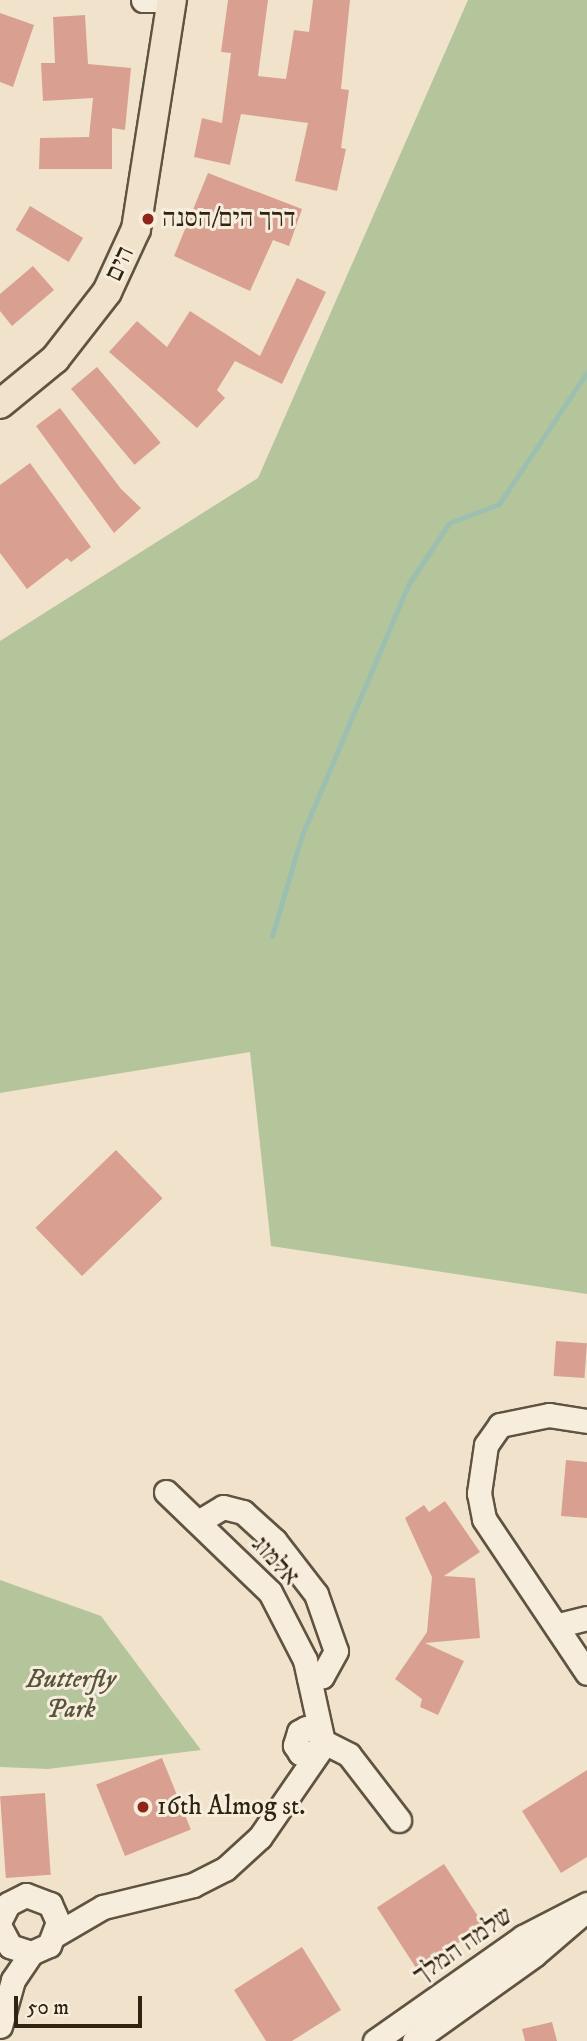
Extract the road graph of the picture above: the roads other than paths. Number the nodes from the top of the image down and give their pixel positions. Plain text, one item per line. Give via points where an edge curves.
1 (143, 0) edge
2 (164, 0) edge
3 (172, 0) edge
4 (0, 404) edge
5 (587, 1422) edge
6 (166, 1492) dead end
7 (198, 1522) junction
8 (587, 1618) edge
9 (559, 1625) junction
10 (587, 1673) edge
11 (309, 1683) junction
12 (297, 1739) junction
13 (320, 1744) junction
14 (289, 1798) junction
15 (399, 1820) dead end
16 (7, 1899) edge
17 (46, 1900) junction
18 (587, 1906) edge
19 (103, 1907) junction
20 (0, 1929) edge
21 (55, 1935) junction
22 (31, 1953) junction
23 (0, 1964) edge
24 (0, 2026) edge
25 (375, 2041) edge
26 (414, 2041) edge

1 - 2 street
3 - 4 main road, הים via 136,229 107,292 55,359
5 - 9 street via 549,1415 500,1425 486,1446 480,1469 478,1493 484,1519
6 - 7 street, אלמוג
7 - 11 street, אלמוג via 270,1592 296,1638
7 - 11 street via 223,1507 243,1512 275,1541 316,1594 336,1651 322,1676
8 - 9 street
9 - 10 street
11 - 12 street
11 - 13 street, אלמוג
12 - 13 street via 303,1755
12 - 14 street
13 - 14 street
13 - 15 street via 349,1755
14 - 19 street via 260,1837 225,1869 194,1885
16 - 17 street via 26,1895
16 - 20 street
17 - 19 street via 71,1908
17 - 21 street via 57,1916
18 - 25 street, שלמה המלך via 531,1931
18 - 26 street, שלמה המלך via 534,1955
19 - 21 street
20 - 22 street via 15,1950
20 - 23 street
21 - 22 street via 45,1948
22 - 24 street via 12,1980

